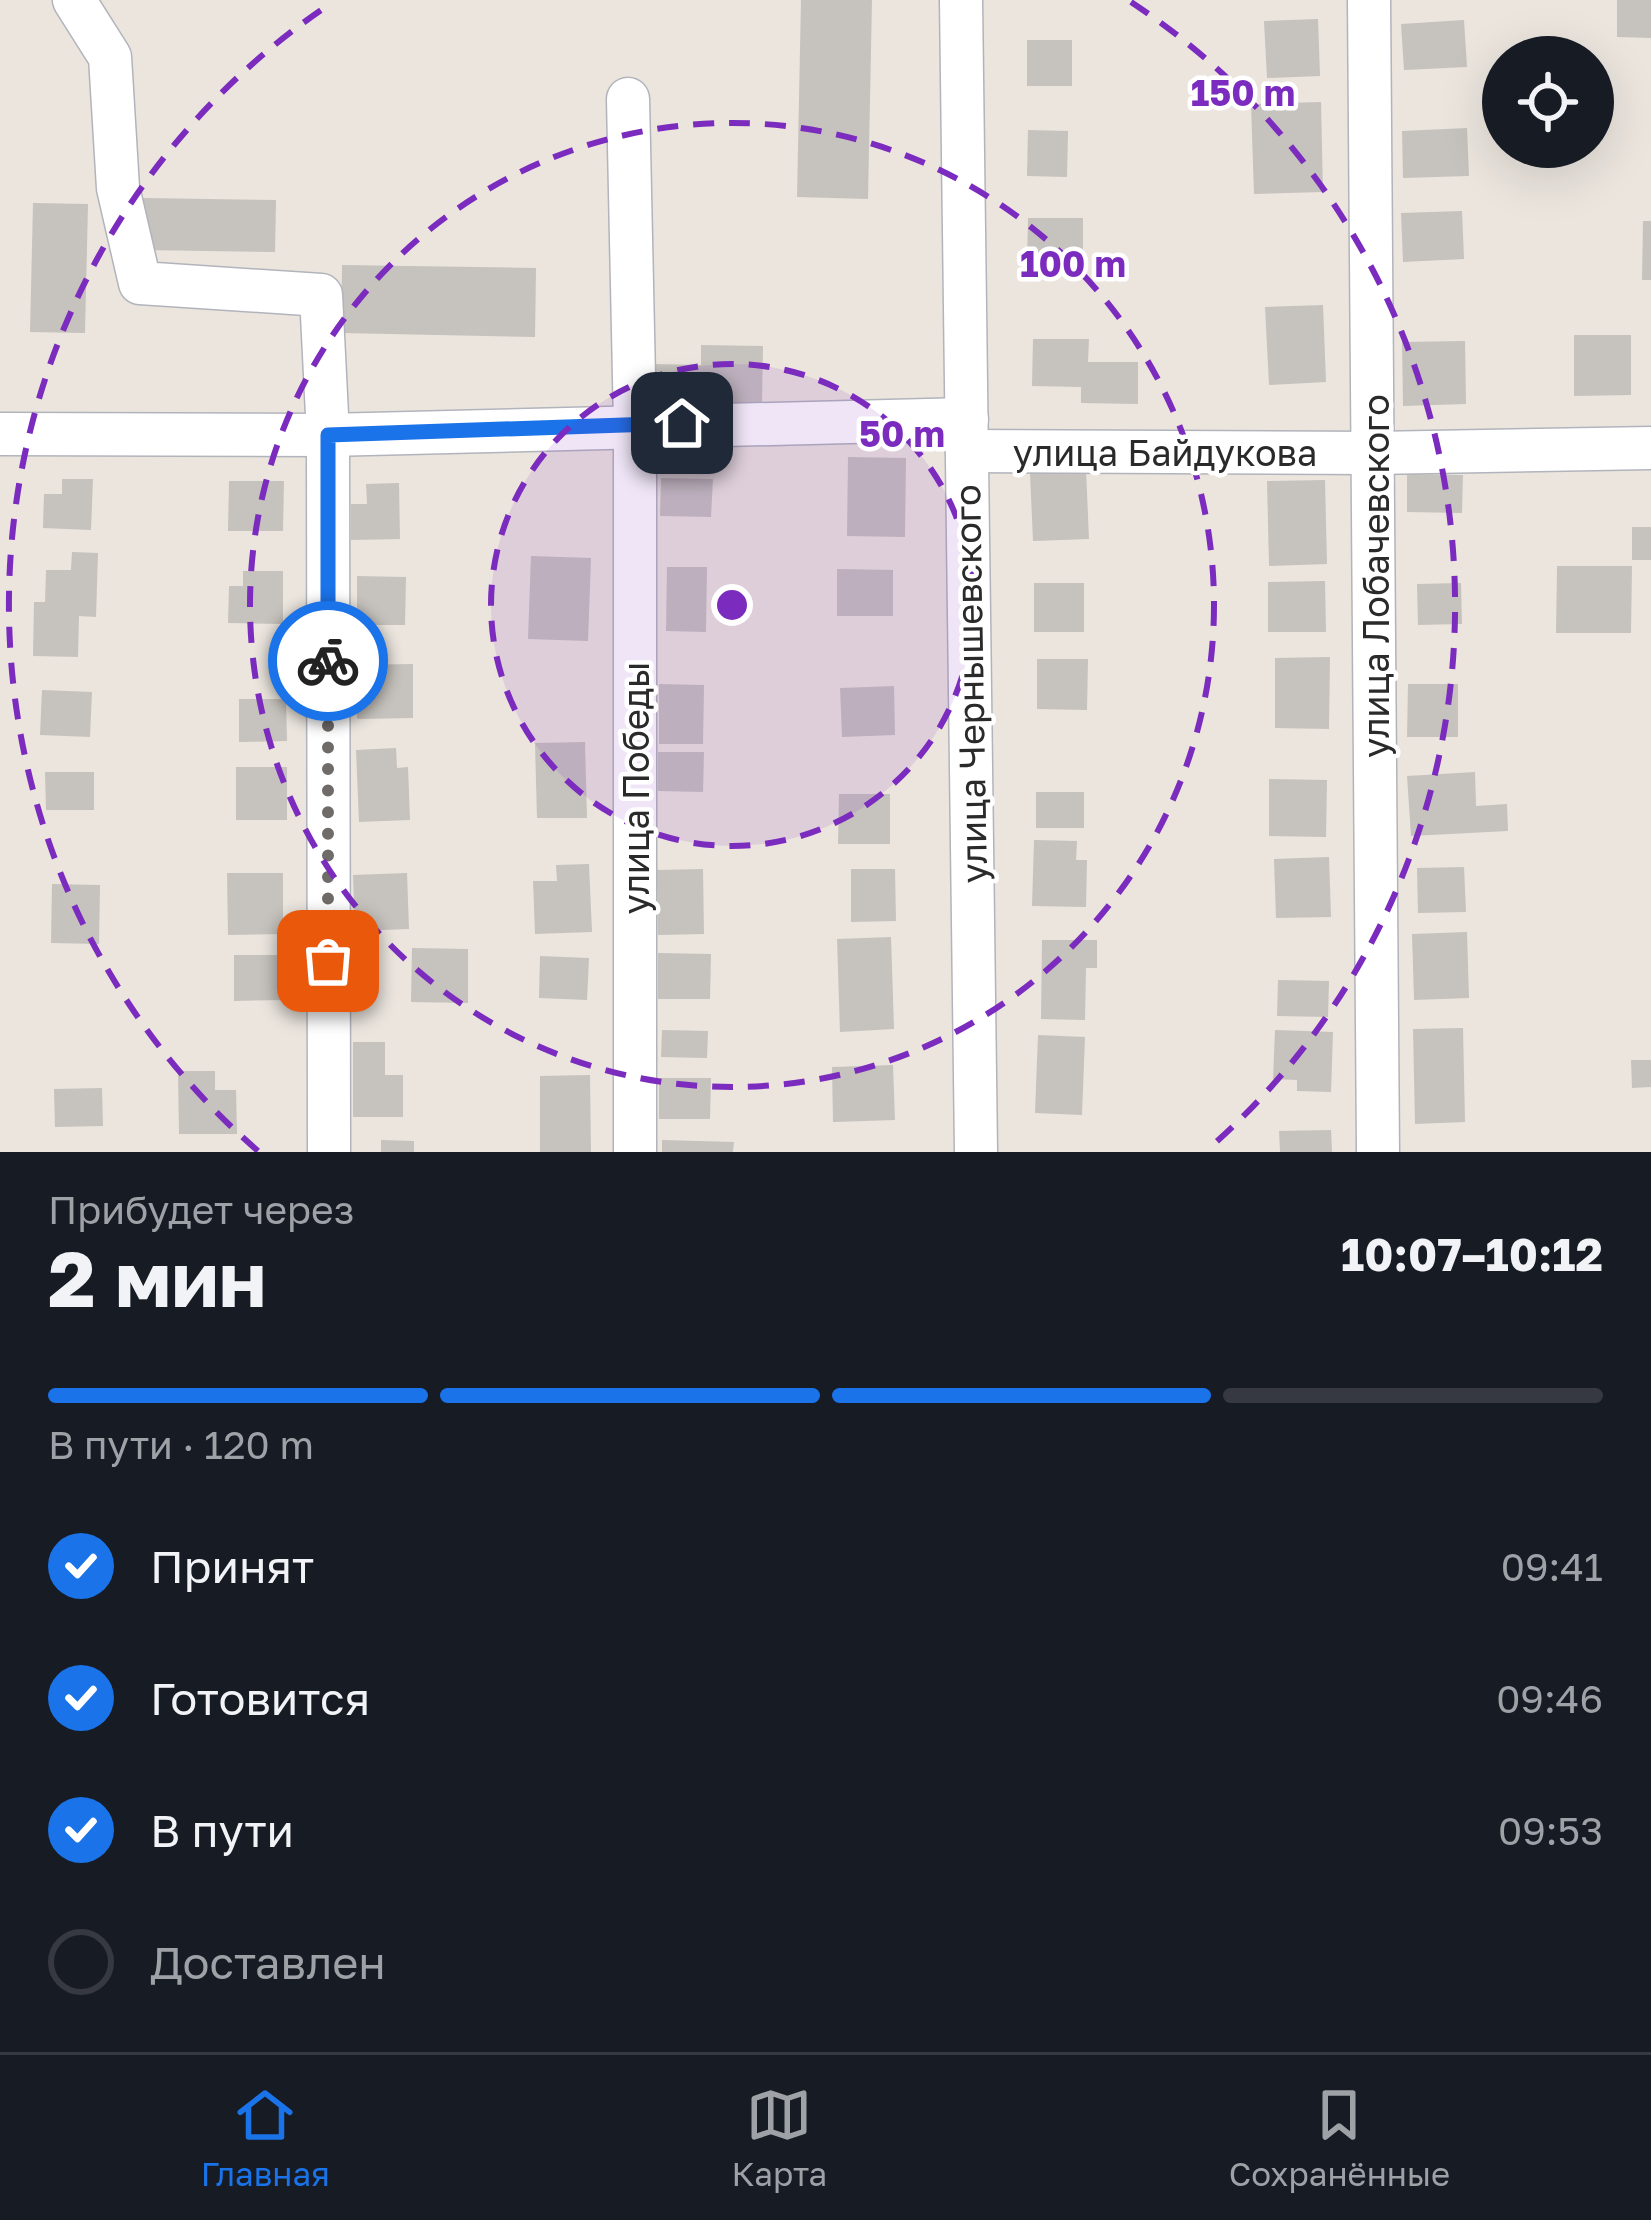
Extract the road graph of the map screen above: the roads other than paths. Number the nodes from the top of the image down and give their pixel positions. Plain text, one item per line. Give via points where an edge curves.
1 (74, 0) edge
2 (961, 0) edge
3 (1369, 0) edge
4 (628, 99) dead end
5 (635, 424) junction
6 (0, 434) edge
7 (328, 435) junction
8 (967, 435) junction
9 (1651, 448) edge
10 (1374, 453) junction
11 (328, 1152) edge
12 (635, 1152) edge
13 (976, 1152) edge
14 (1378, 1152) edge

1 - 7 street via 110,57 118,188 140,283 321,295
2 - 8 street, улица Чернышевского
3 - 10 street, улица Лобачевского
4 - 5 street, улица Победы
5 - 7 street, улица Байдукова
5 - 8 street, улица Байдукова
5 - 12 street, улица Победы
6 - 7 street, улица Байдукова
7 - 11 street
8 - 10 street, улица Байдукова
8 - 13 street, улица Чернышевского
9 - 10 street, улица Байдукова
10 - 14 street, улица Лобачевского

